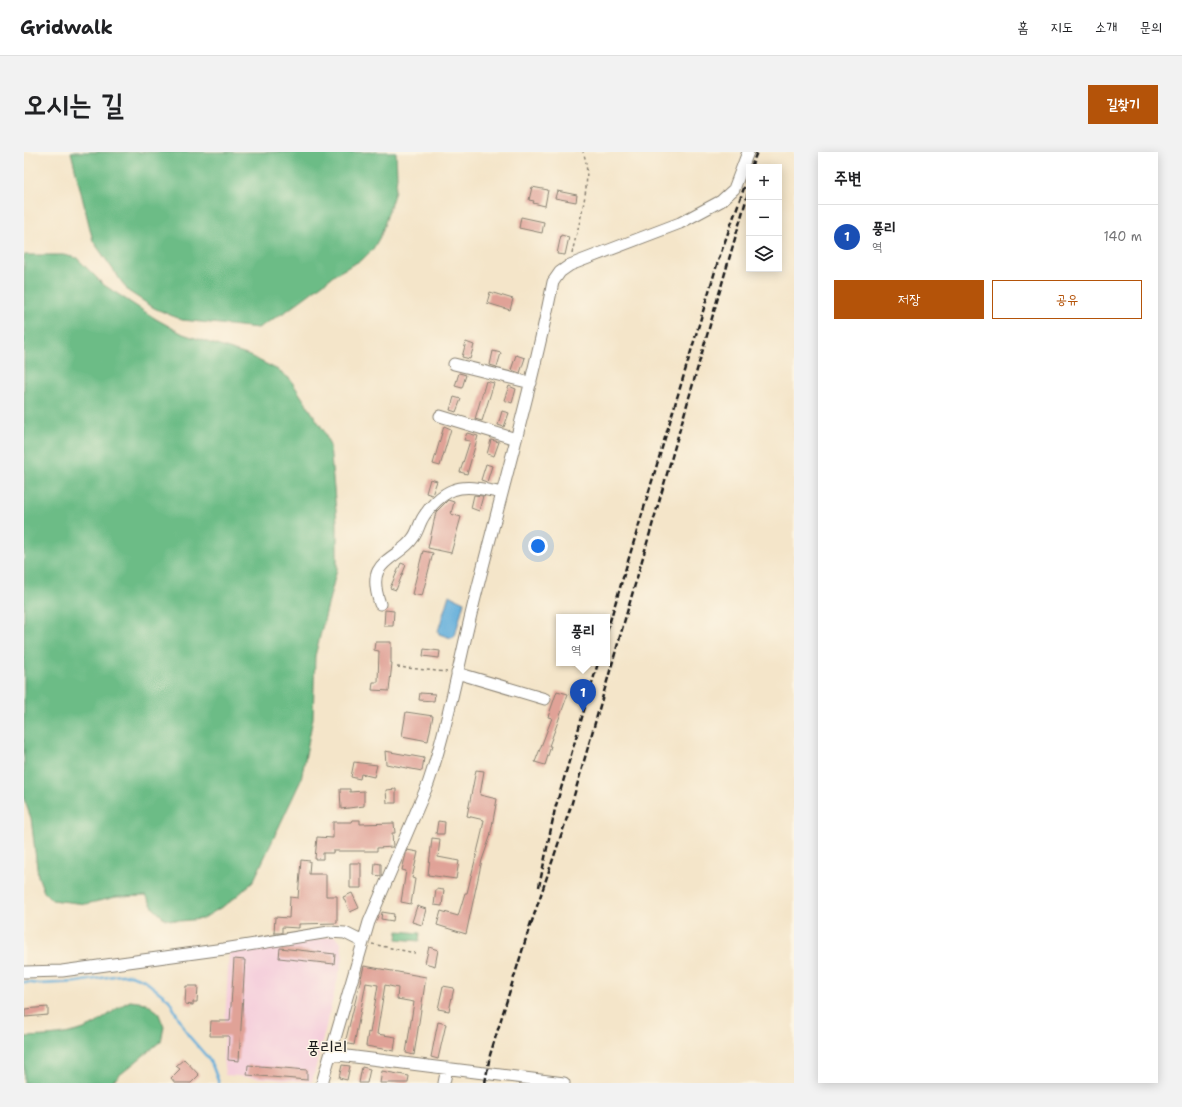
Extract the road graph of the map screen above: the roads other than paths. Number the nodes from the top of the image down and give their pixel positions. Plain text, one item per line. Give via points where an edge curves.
1 (748, 152) edge
2 (454, 364) dead end
3 (531, 383) junction
4 (440, 416) dead end
5 (516, 439) junction
6 (502, 492) junction
7 (380, 604) dead end
8 (457, 673) junction
9 (545, 699) dead end
10 (363, 942) junction
11 (24, 972) edge
12 (331, 1054) junction
13 (447, 1068) junction
14 (322, 1083) edge
15 (444, 1083) edge
16 (564, 1083) edge

1 - 3 street via 734,189 721,201 680,223 570,265 560,272 553,282
2 - 3 street
3 - 5 street
4 - 5 street
5 - 6 street
6 - 7 street via 481,488 455,489 447,492 436,502 424,516 414,538 381,566 377,573 376,593
6 - 8 street
8 - 9 street
8 - 10 street via 441,743 428,784 371,916
10 - 11 street via 345,933 329,932 62,971
10 - 12 street
12 - 13 street
12 - 14 street
13 - 15 street
13 - 16 street

